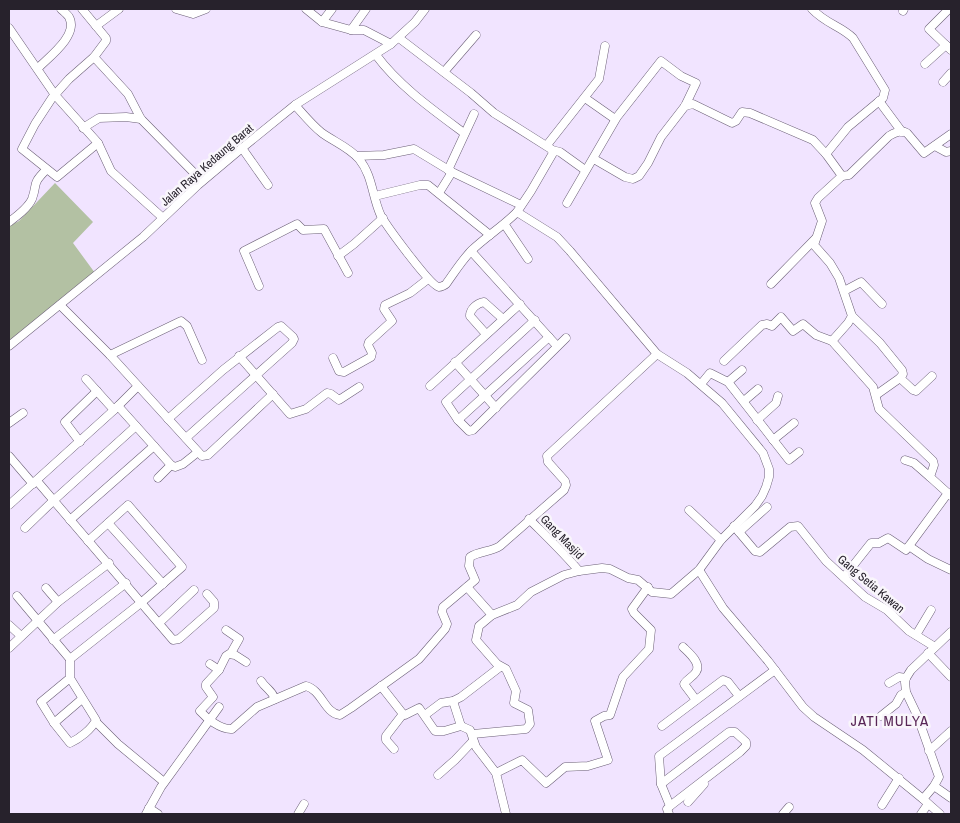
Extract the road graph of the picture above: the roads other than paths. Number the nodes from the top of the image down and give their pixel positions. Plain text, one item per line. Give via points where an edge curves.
1 (60, 9) edge
2 (82, 9) edge
3 (119, 9) edge
4 (176, 9) edge
5 (206, 9) edge
6 (306, 9) edge
7 (332, 9) edge
8 (367, 9) edge
9 (425, 9) edge
10 (812, 9) edge
11 (949, 11) edge
12 (322, 22) junction
13 (96, 26) junction
14 (9, 28) edge
15 (351, 30) junction
16 (364, 30) junction
17 (476, 35) dead end
18 (376, 36) junction
19 (399, 38) junction
20 (391, 44) junction
21 (606, 46) dead end
22 (949, 48) edge
23 (379, 53) junction
24 (94, 57) junction
25 (925, 64) dead end
26 (38, 68) junction
27 (444, 72) junction
28 (951, 73) edge
29 (943, 82) dead end
30 (55, 95) junction
31 (585, 98) junction
32 (879, 102) junction
33 (295, 105) junction
34 (685, 106) junction
35 (474, 114) dead end
36 (141, 119) junction
37 (615, 119) junction
38 (83, 128) junction
39 (902, 132) junction
40 (464, 133) junction
41 (951, 134) edge
42 (98, 143) junction
43 (935, 146) junction
44 (242, 148) junction
45 (549, 148) junction
46 (951, 151) edge
47 (826, 154) junction
48 (357, 156) junction
49 (594, 159) junction
50 (46, 170) junction
51 (585, 170) junction
52 (450, 171) junction
53 (842, 176) junction
54 (202, 181) junction
55 (268, 185) dead end
56 (439, 193) junction
57 (374, 196) junction
58 (567, 203) dead end
59 (519, 208) junction
60 (164, 218) junction
61 (383, 218) junction
62 (9, 222) edge
63 (505, 225) junction
64 (490, 235) junction
65 (816, 238) junction
66 (471, 251) junction
67 (338, 256) junction
68 (528, 259) dead end
69 (348, 273) dead end
70 (428, 279) junction
71 (771, 284) dead end
72 (259, 286) dead end
73 (844, 291) junction
74 (520, 304) junction
75 (882, 304) dead end
76 (60, 305) junction
77 (852, 316) junction
78 (503, 319) junction
79 (535, 320) junction
80 (486, 334) junction
81 (549, 336) junction
82 (566, 338) dead end
83 (832, 341) junction
84 (9, 346) edge
85 (557, 346) junction
86 (656, 354) junction
87 (110, 356) junction
88 (239, 356) junction
89 (333, 358) dead end
90 (202, 360) dead end
91 (724, 361) dead end
92 (455, 362) junction
93 (742, 370) dead end
94 (255, 375) junction
95 (932, 376) dead end
96 (86, 378) dead end
97 (470, 378) junction
98 (900, 378) junction
99 (728, 382) junction
100 (701, 384) junction
101 (138, 386) junction
102 (430, 386) dead end
103 (359, 387) dead end
104 (758, 389) dead end
105 (97, 391) junction
106 (273, 394) junction
107 (485, 395) junction
108 (876, 395) junction
109 (778, 396) dead end
110 (744, 401) junction
111 (116, 408) junction
112 (496, 408) junction
113 (23, 413) dead end
114 (168, 419) junction
115 (458, 420) junction
116 (756, 420) junction
117 (9, 423) edge
118 (794, 423) dead end
119 (136, 426) junction
120 (186, 438) junction
121 (773, 440) junction
122 (80, 442) junction
123 (154, 446) junction
124 (198, 452) junction
125 (799, 452) dead end
126 (905, 460) dead end
127 (11, 462) edge
128 (171, 465) junction
129 (930, 477) junction
130 (158, 478) dead end
131 (35, 483) junction
132 (949, 494) edge
133 (53, 501) junction
134 (9, 505) edge
135 (767, 507) dead end
136 (689, 510) dead end
137 (529, 519) junction
138 (70, 520) junction
139 (108, 523) junction
140 (784, 527) dead end
141 (25, 528) dead end
142 (736, 529) junction
143 (721, 540) junction
144 (88, 541) junction
145 (909, 546) junction
146 (755, 551) junction
147 (109, 563) junction
148 (699, 570) junction
149 (951, 570) edge
150 (579, 571) junction
151 (844, 577) junction
152 (126, 583) junction
153 (163, 584) junction
154 (648, 587) junction
155 (46, 588) dead end
156 (467, 588) junction
157 (194, 590) dead end
158 (207, 594) dead end
159 (17, 596) dead end
160 (58, 602) junction
161 (142, 602) junction
162 (931, 610) dead end
163 (492, 615) junction
164 (37, 620) junction
165 (159, 623) junction
166 (9, 625) edge
167 (226, 630) dead end
168 (916, 635) junction
169 (950, 635) edge
170 (20, 636) junction
171 (53, 640) junction
172 (935, 646) junction
173 (683, 647) dead end
174 (9, 648) edge
175 (231, 653) junction
176 (928, 653) junction
177 (70, 659) junction
178 (246, 662) dead end
179 (210, 664) dead end
180 (500, 667) junction
181 (218, 670) junction
182 (775, 670) junction
183 (951, 676) edge
184 (70, 678) junction
185 (906, 678) junction
186 (261, 681) dead end
187 (889, 683) dead end
188 (381, 686) junction
189 (906, 692) junction
190 (739, 696) junction
191 (275, 699) junction
192 (82, 700) junction
193 (453, 700) junction
194 (696, 700) junction
195 (219, 706) dead end
196 (403, 714) junction
197 (425, 715) junction
198 (881, 716) dead end
199 (211, 720) junction
200 (96, 722) junction
201 (54, 723) junction
202 (461, 726) junction
203 (662, 726) dead end
204 (951, 731) edge
205 (473, 738) junction
206 (394, 749) dead end
207 (929, 751) junction
208 (496, 773) junction
209 (438, 775) dead end
210 (898, 778) junction
211 (164, 782) junction
212 (661, 784) junction
213 (934, 786) junction
214 (951, 798) edge
215 (686, 799) junction
216 (926, 802) junction
217 (304, 804) dead end
218 (882, 805) dead end
219 (788, 807) dead end
220 (670, 810) edge
221 (694, 810) dead end
222 (147, 811) edge
223 (158, 814) edge
224 (298, 814) edge
225 (506, 814) edge
226 (783, 814) edge
227 (921, 814) edge
228 (940, 814) edge

1 - 26 street via 69,17 72,26 68,38
2 - 13 street
3 - 13 street
4 - 5 street via 193,14
6 - 12 street
7 - 12 street
8 - 15 street
8 - 16 street
9 - 19 street, Jalan Raya Kedaung Barat
10 - 32 street via 823,20 853,38 885,88 885,96
11 - 22 street via 929,29
12 - 15 street
13 - 24 street via 106,41
14 - 26 street
15 - 16 street
16 - 18 street
17 - 27 street
18 - 20 street
18 - 23 street
19 - 20 street, Jalan Raya Kedaung Barat
19 - 27 street
20 - 23 street, Jalan Raya Kedaung Barat
21 - 31 street via 599,79
22 - 25 street
23 - 33 street, Jalan Raya Kedaung Barat
23 - 40 street via 390,73
24 - 30 street
24 - 36 street via 128,94
26 - 30 street
27 - 45 street via 494,113
28 - 29 street
30 - 38 street
30 - 50 street via 22,146 23,151
31 - 37 street
31 - 45 street
32 - 39 street
32 - 47 street via 848,127
33 - 44 street, Jalan Raya Kedaung Barat
33 - 48 street via 319,131
34 - 37 street via 696,83 661,61
34 - 47 street via 693,104 732,123 743,112 750,113 813,140
34 - 49 street via 639,176 633,179 625,177
35 - 40 street
36 - 38 street via 126,116 99,118
36 - 54 street
37 - 49 street
38 - 42 street
39 - 43 street via 907,133 924,152
39 - 53 street via 889,136 849,175
40 - 52 street
41 - 43 street
42 - 50 street via 60,177
42 - 60 street via 111,171
43 - 46 street
44 - 54 street, Jalan Raya Kedaung Barat
44 - 55 street
45 - 51 street
45 - 59 street via 553,153
47 - 53 street
48 - 52 street via 414,149
48 - 57 street via 372,183
49 - 51 street
50 - 62 street via 35,180 32,199
51 - 58 street
52 - 56 street
52 - 59 street
53 - 65 street via 815,202 822,219
54 - 60 street, Jalan Raya Kedaung Barat
56 - 57 street via 428,185 420,185
56 - 64 street
57 - 61 street
59 - 63 street
59 - 86 street via 557,237
60 - 76 street, Jalan Raya Kedaung Barat
61 - 67 street
61 - 70 street
63 - 64 street
63 - 68 street
64 - 66 street
65 - 71 street
65 - 73 street via 815,247 830,263
66 - 70 street via 446,284 440,287
66 - 74 street
67 - 69 street
67 - 72 street via 324,229 302,230 297,224 244,251
70 - 89 street via 410,293 385,305 384,309 392,321 369,342 371,357 344,372 339,370
73 - 75 street via 862,282
73 - 77 street
74 - 78 street
74 - 79 street
76 - 84 street, Jalan Raya Kedaung Barat
76 - 87 street
77 - 83 street
77 - 98 street via 897,364 903,372
78 - 80 street
78 - 80 street via 486,303 480,302 474,307 470,316
79 - 81 street
79 - 97 street
80 - 92 street
81 - 85 street
81 - 107 street
82 - 85 street
83 - 91 street via 816,335 804,324 793,331 781,317 773,326 762,325
83 - 108 street via 873,387
85 - 112 street
86 - 100 street
86 - 137 street via 548,454 547,460 565,481 565,487
87 - 90 street via 181,321 187,326
87 - 101 street
88 - 94 street
88 - 94 street via 279,326 293,337 292,342
88 - 114 street
92 - 97 street
92 - 102 street
93 - 99 street
94 - 106 street
94 - 120 street
95 - 98 street via 915,392
96 - 105 street
97 - 107 street
97 - 115 street via 446,402
98 - 108 street
99 - 100 street via 711,373
99 - 110 street
100 - 142 street via 722,403 763,453 769,469 762,496
101 - 111 street
101 - 114 street
103 - 106 street via 339,400 327,393 306,408 290,414
104 - 110 street
105 - 111 street
105 - 122 street via 64,422
106 - 124 street via 208,455 203,457
107 - 112 street
107 - 115 street
108 - 129 street via 879,409 933,461
109 - 116 street via 776,403
110 - 116 street
111 - 119 street
111 - 122 street
112 - 115 street via 470,431
113 - 117 street
114 - 120 street
116 - 121 street
118 - 121 street
119 - 123 street
119 - 133 street
120 - 124 street
121 - 125 street via 789,460
122 - 131 street
123 - 128 street
123 - 138 street
124 - 128 street via 184,464
126 - 129 street
127 - 131 street
128 - 130 street
129 - 132 street
131 - 133 street
131 - 134 street
132 - 145 street
133 - 138 street
133 - 141 street
135 - 142 street
136 - 143 street
137 - 150 street, Gang Masjid
137 - 156 street via 497,548 470,557 469,566 475,579
138 - 144 street
139 - 144 street
139 - 153 street
139 - 153 street via 128,505 182,567
140 - 146 street
142 - 143 street
142 - 146 street
143 - 148 street
144 - 147 street
145 - 149 street
145 - 151 street via 904,550 888,538 880,543 871,542
146 - 151 street, Gang Setia Kawan via 761,552 790,527 798,526 826,562
147 - 152 street
147 - 160 street
148 - 154 street via 671,594 652,592
148 - 182 street via 724,608
150 - 154 street via 602,568 616,571
150 - 163 street via 531,592 516,605
151 - 168 street, Gang Setia Kawan
152 - 161 street
152 - 171 street
153 - 161 street
154 - 208 street via 632,609 651,630 649,649 623,677 610,715 595,721 608,760 588,766 564,767 546,783 523,760
155 - 160 street
156 - 163 street
156 - 188 street via 443,607 445,629 419,659
157 - 165 street
158 - 165 street via 214,602 214,608 179,639 173,640
159 - 164 street
160 - 164 street
161 - 165 street
161 - 177 street
162 - 168 street
163 - 180 street via 479,626 476,640
164 - 170 street
164 - 171 street
166 - 170 street
167 - 175 street via 239,639
168 - 172 street, Gang Setia Kawan
169 - 172 street
170 - 174 street
171 - 177 street
172 - 176 street
173 - 194 street via 698,667 684,684
175 - 178 street
175 - 181 street
176 - 183 street
176 - 185 street
177 - 184 street
179 - 181 street
180 - 193 street
180 - 205 street via 506,669 516,691 514,703 529,712 529,726
181 - 199 street via 205,686 213,696 200,711
182 - 190 street
182 - 210 street via 814,717
184 - 192 street
184 - 201 street via 42,701
185 - 187 street via 899,677
185 - 189 street
186 - 191 street
188 - 191 street via 340,715 333,713 310,687
188 - 196 street
189 - 198 street
189 - 207 street
190 - 194 street via 724,680
190 - 212 street via 659,756
191 - 199 street via 257,707 232,729
192 - 200 street
192 - 201 street
193 - 197 street via 439,704
193 - 202 street
194 - 203 street
195 - 199 street
196 - 197 street via 418,708
196 - 206 street via 386,737
197 - 202 street via 436,731
199 - 211 street
200 - 201 street via 70,743
200 - 211 street
202 - 205 street via 467,728
204 - 207 street
205 - 208 street
205 - 209 street
207 - 213 street via 939,777
208 - 225 street
210 - 216 street
210 - 218 street
211 - 222 street
212 - 215 street via 729,732 736,732 747,744
212 - 220 street
213 - 214 street
213 - 216 street
215 - 220 street
215 - 221 street
216 - 227 street
216 - 228 street
217 - 224 street
219 - 226 street
222 - 223 street

